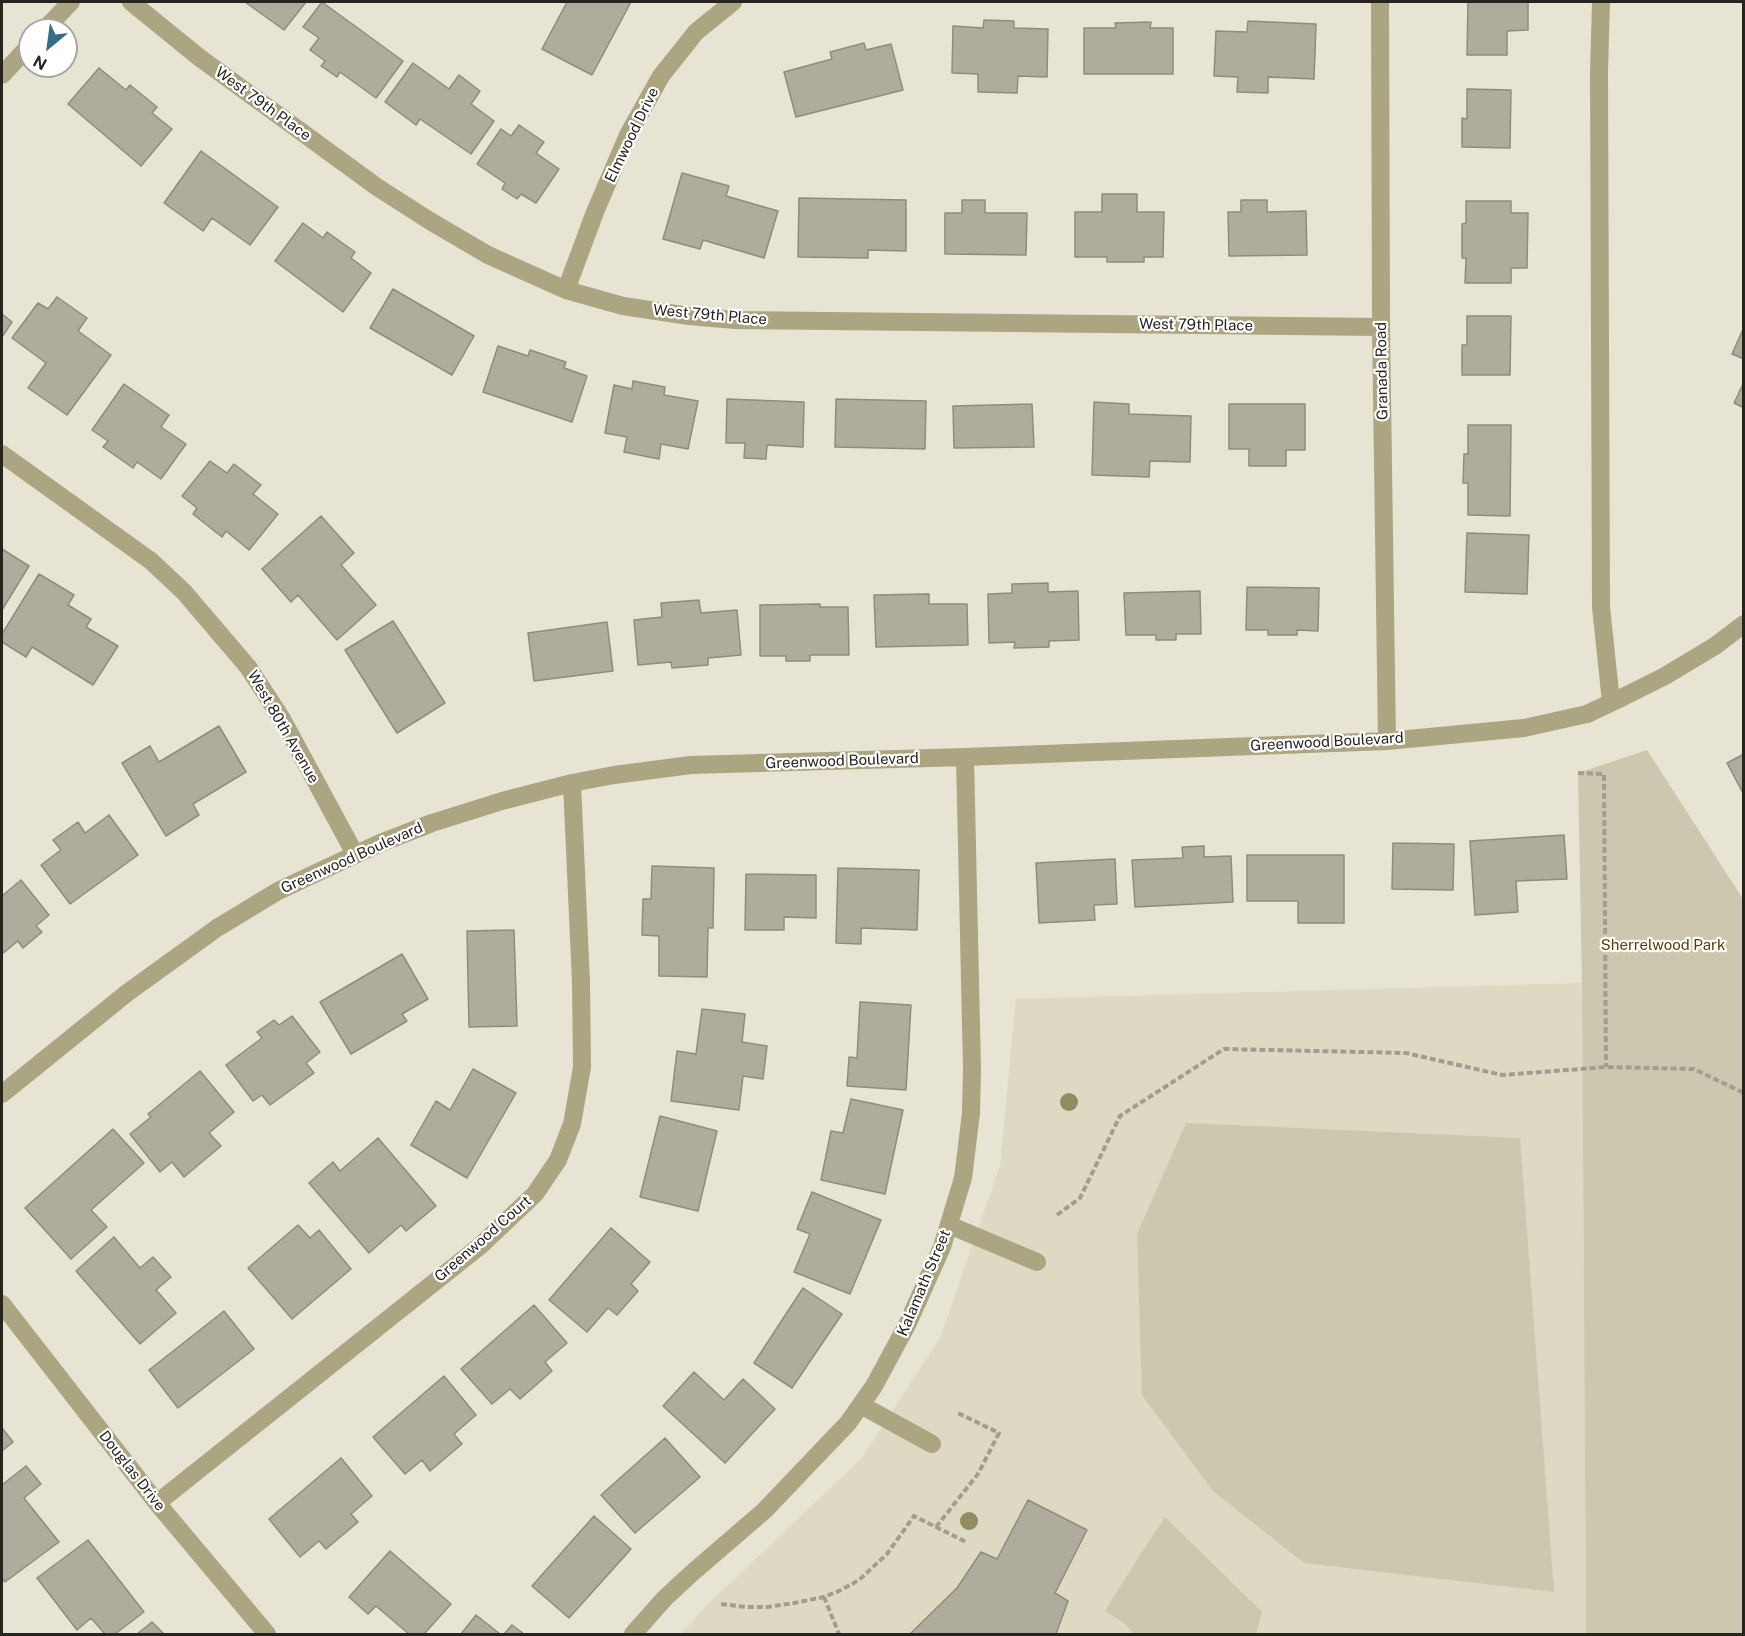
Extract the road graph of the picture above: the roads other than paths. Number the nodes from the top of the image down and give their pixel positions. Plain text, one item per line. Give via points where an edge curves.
1 (71, 2) edge
2 (131, 2) edge
3 (733, 2) edge
4 (1380, 2) edge
5 (1600, 2) edge
6 (56, 18) edge
7 (18, 58) edge
8 (2, 75) edge
9 (566, 290) junction
10 (1381, 327) junction
11 (2, 454) edge
12 (1743, 624) edge
13 (1611, 702) junction
14 (1387, 741) junction
15 (965, 757) junction
16 (572, 783) junction
17 (355, 854) junction
18 (2, 1094) edge
19 (949, 1225) junction
20 (1037, 1262) dead end
21 (2, 1304) edge
22 (861, 1405) junction
23 (932, 1444) dead end
24 (157, 1503) junction
25 (267, 1635) edge
26 (633, 1635) edge

1 - 6 street
2 - 9 street, West 79th Place via 200,58 377,187 488,255
3 - 9 street, Elmwood Drive via 696,32 661,76 628,135
4 - 10 street, Granada Road
5 - 13 street via 1601,608
7 - 8 street
9 - 10 street, West 79th Place via 623,306 735,320
10 - 14 street, Granada Road
11 - 17 street, West 80th Avenue via 151,561 184,592 248,667 282,719
12 - 13 street, Greenwood Boulevard via 1665,676
13 - 14 street, Greenwood Boulevard via 1587,714 1524,728
14 - 15 street, Greenwood Boulevard
15 - 16 street, Greenwood Boulevard via 691,765
15 - 19 street, Kalamath Street via 971,1113 963,1178
16 - 17 street, Greenwood Boulevard via 432,823
16 - 24 street, Greenwood Court via 582,1067 572,1124 558,1160 535,1194 480,1246
17 - 18 street, Greenwood Boulevard via 278,891 218,927 127,993
19 - 20 street
19 - 22 street, Kalamath Street via 907,1325
21 - 24 street, Douglas Drive
22 - 23 street
22 - 26 street, Kalamath Street via 848,1424 764,1511 665,1598
24 - 25 street, Douglas Drive

